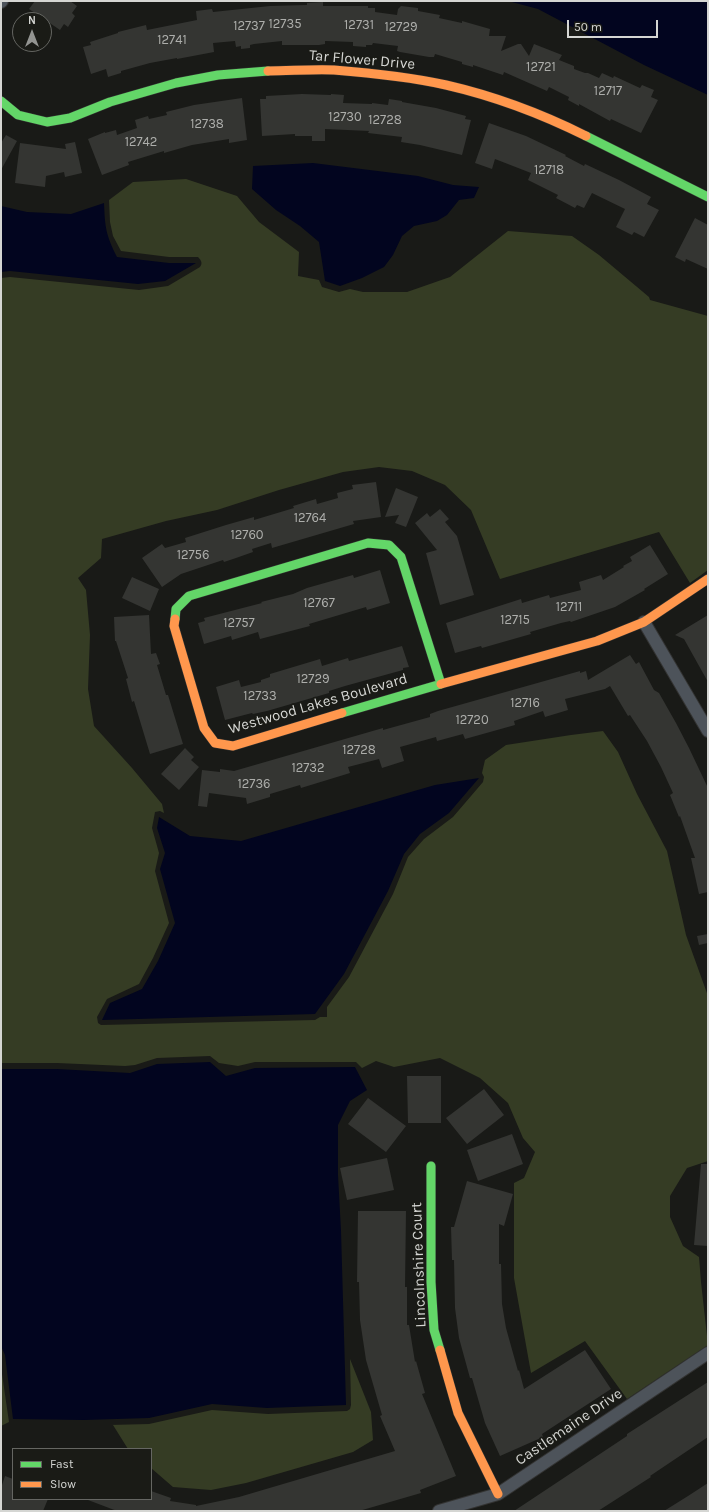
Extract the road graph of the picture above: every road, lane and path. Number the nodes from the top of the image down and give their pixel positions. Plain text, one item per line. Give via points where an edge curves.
1 (1, 101) edge
2 (708, 197) edge
3 (708, 579) edge
4 (644, 622) junction
5 (441, 684) junction
6 (708, 731) edge
7 (431, 1166) dead end
8 (708, 1353) edge
9 (498, 1494) junction
10 (439, 1511) edge

1 - 2 street, Tar Flower Drive via 18,115 47,122 70,118 110,102 176,83 218,75 263,71 333,70 395,76 446,85 498,100 557,122
3 - 4 street, Westwood Lakes Boulevard
4 - 5 street, Westwood Lakes Boulevard via 597,641
4 - 6 street
5 - 5 street, Westwood Lakes Boulevard via 232,746 215,743 204,728 174,626 176,609 189,596 368,543 389,545 401,557
7 - 9 street, Lincolnshire Court via 431,1282 434,1330 458,1413
8 - 9 street, Castlemaine Drive
9 - 10 street, Castlemaine Drive

